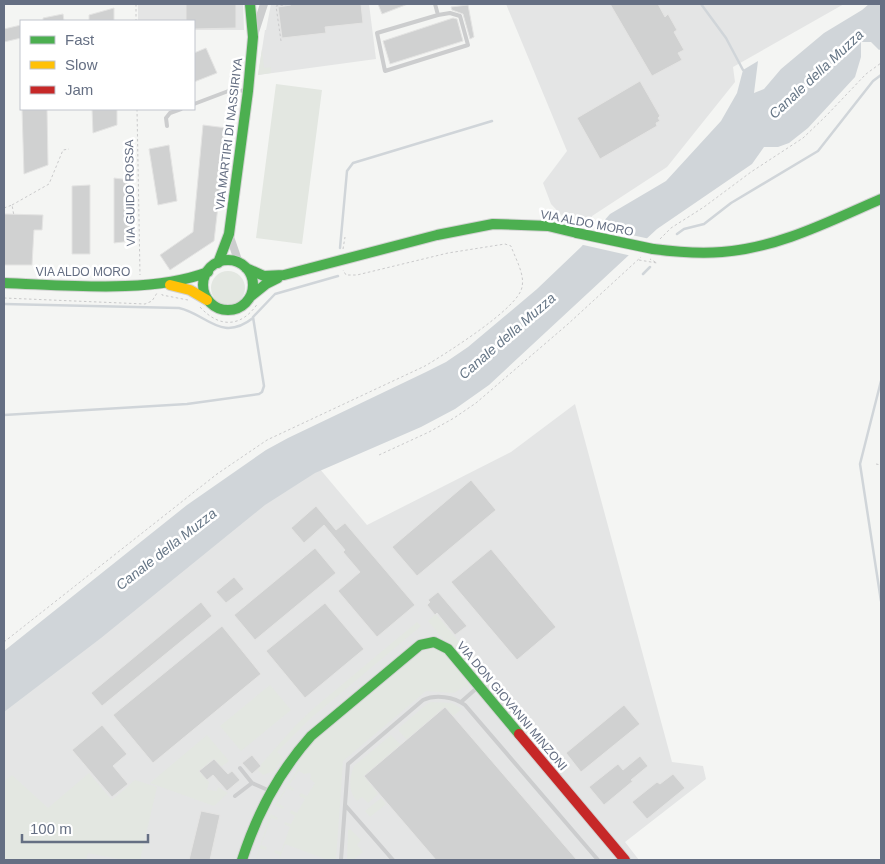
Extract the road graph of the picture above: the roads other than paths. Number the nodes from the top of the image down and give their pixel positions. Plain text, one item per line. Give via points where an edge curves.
1 (250, 4) edge
2 (264, 4) edge
3 (435, 4) edge
4 (438, 15) junction
5 (253, 37) junction
6 (248, 91) junction
7 (195, 104) edge
8 (178, 110) edge
9 (167, 126) dead end
10 (881, 199) edge
11 (229, 234) junction
12 (218, 263) junction
13 (243, 265) junction
14 (208, 272) junction
15 (284, 276) junction
16 (4, 283) edge
17 (162, 283) junction
18 (251, 296) junction
19 (211, 302) junction
20 (478, 687) junction
21 (461, 702) junction
22 (240, 768) dead end
23 (252, 783) junction
24 (270, 791) junction
25 (235, 796) dead end
26 (345, 805) junction
27 (242, 860) edge
28 (341, 860) edge
29 (393, 860) edge
30 (598, 860) edge
31 (625, 860) edge

1 - 5 street, VIA MARTIRI DI NASSIRIYA
2 - 5 street, VIA MARTIRI DI NASSIRIYA
3 - 4 lane
4 - 4 lane via 377,33 385,72 468,45 460,16 450,13
5 - 6 street, VIA MARTIRI DI NASSIRIYA
6 - 7 lane via 231,90
6 - 11 street, VIA MARTIRI DI NASSIRIYA
8 - 9 lane via 166,118
10 - 15 street, VIA ALDO MORO, bridge via 791,235 733,251 650,253 548,226 493,224 437,235 342,265
11 - 12 street, VIA MARTIRI DI NASSIRIYA
11 - 13 street, VIA MARTIRI DI NASSIRIYA
12 - 13 street, VIA ALDO MORO via 228,260
12 - 14 street, VIA ALDO MORO
13 - 15 street, VIA ALDO MORO via 256,276
13 - 18 street via 252,278
14 - 17 street, VIA ALDO MORO via 185,281
14 - 19 street via 204,290
15 - 18 street, VIA ALDO MORO
16 - 17 street, VIA ALDO MORO via 96,286
17 - 19 street, VIA ALDO MORO via 190,290
18 - 19 street, VIA ALDO MORO via 244,304 230,310
20 - 21 lane
20 - 24 street, VIA DON GIOVANNI MINZONI via 444,645 432,642 420,646 311,736
20 - 31 street, VIA DON GIOVANNI MINZONI
21 - 26 lane via 437,697 423,700 352,759 346,771
21 - 30 lane
22 - 23 lane
23 - 24 lane
23 - 25 lane
24 - 27 street, VIA DON GIOVANNI MINZONI
26 - 28 lane
26 - 29 lane

